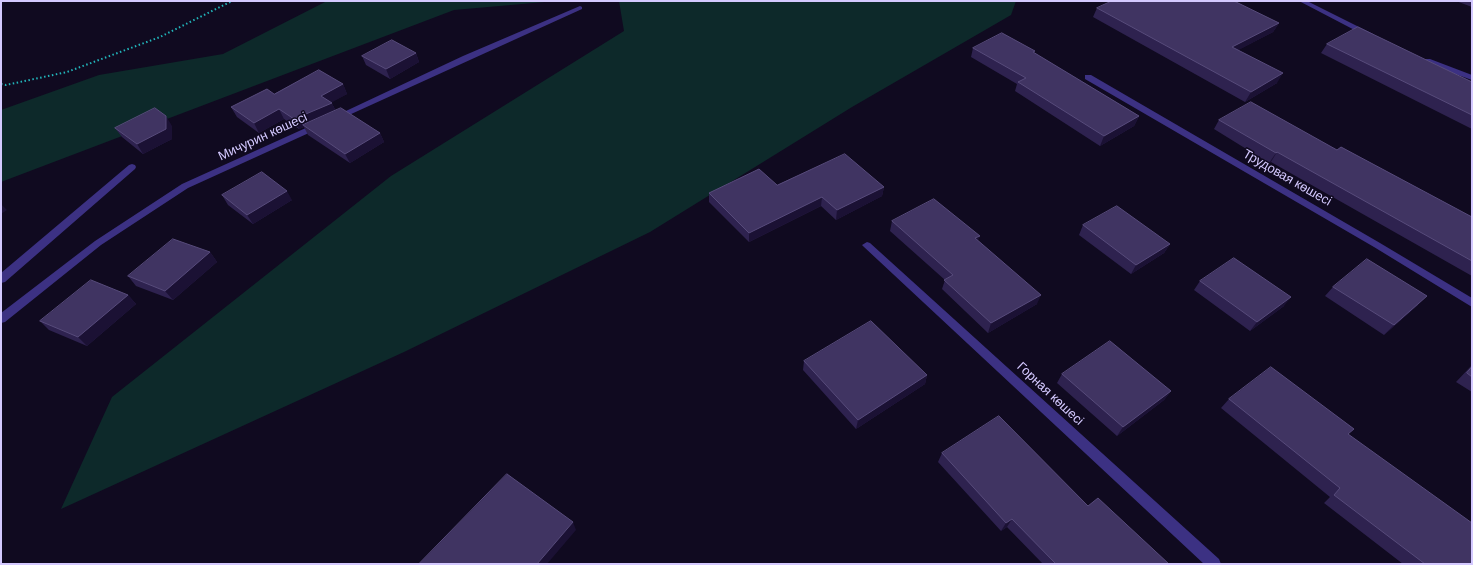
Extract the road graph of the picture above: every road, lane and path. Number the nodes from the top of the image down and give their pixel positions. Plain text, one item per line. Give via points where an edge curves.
1 (232, 1) edge
2 (1302, 1) edge
3 (580, 8) dead end
4 (1380, 39) edge
5 (1420, 59) edge
6 (1088, 77) dead end
7 (1472, 78) edge
8 (1, 84) edge
9 (132, 168) dead end
10 (867, 245) dead end
11 (1, 279) edge
12 (1472, 303) edge
13 (1, 319) edge
14 (1214, 564) edge

1 - 8 path via 160,37 67,72
2 - 4 street
3 - 13 street, Мичурин көшесі via 185,186 98,243
5 - 7 street
6 - 12 street, Трудовая көшесі
9 - 11 street
10 - 14 street, Горная көшесі

